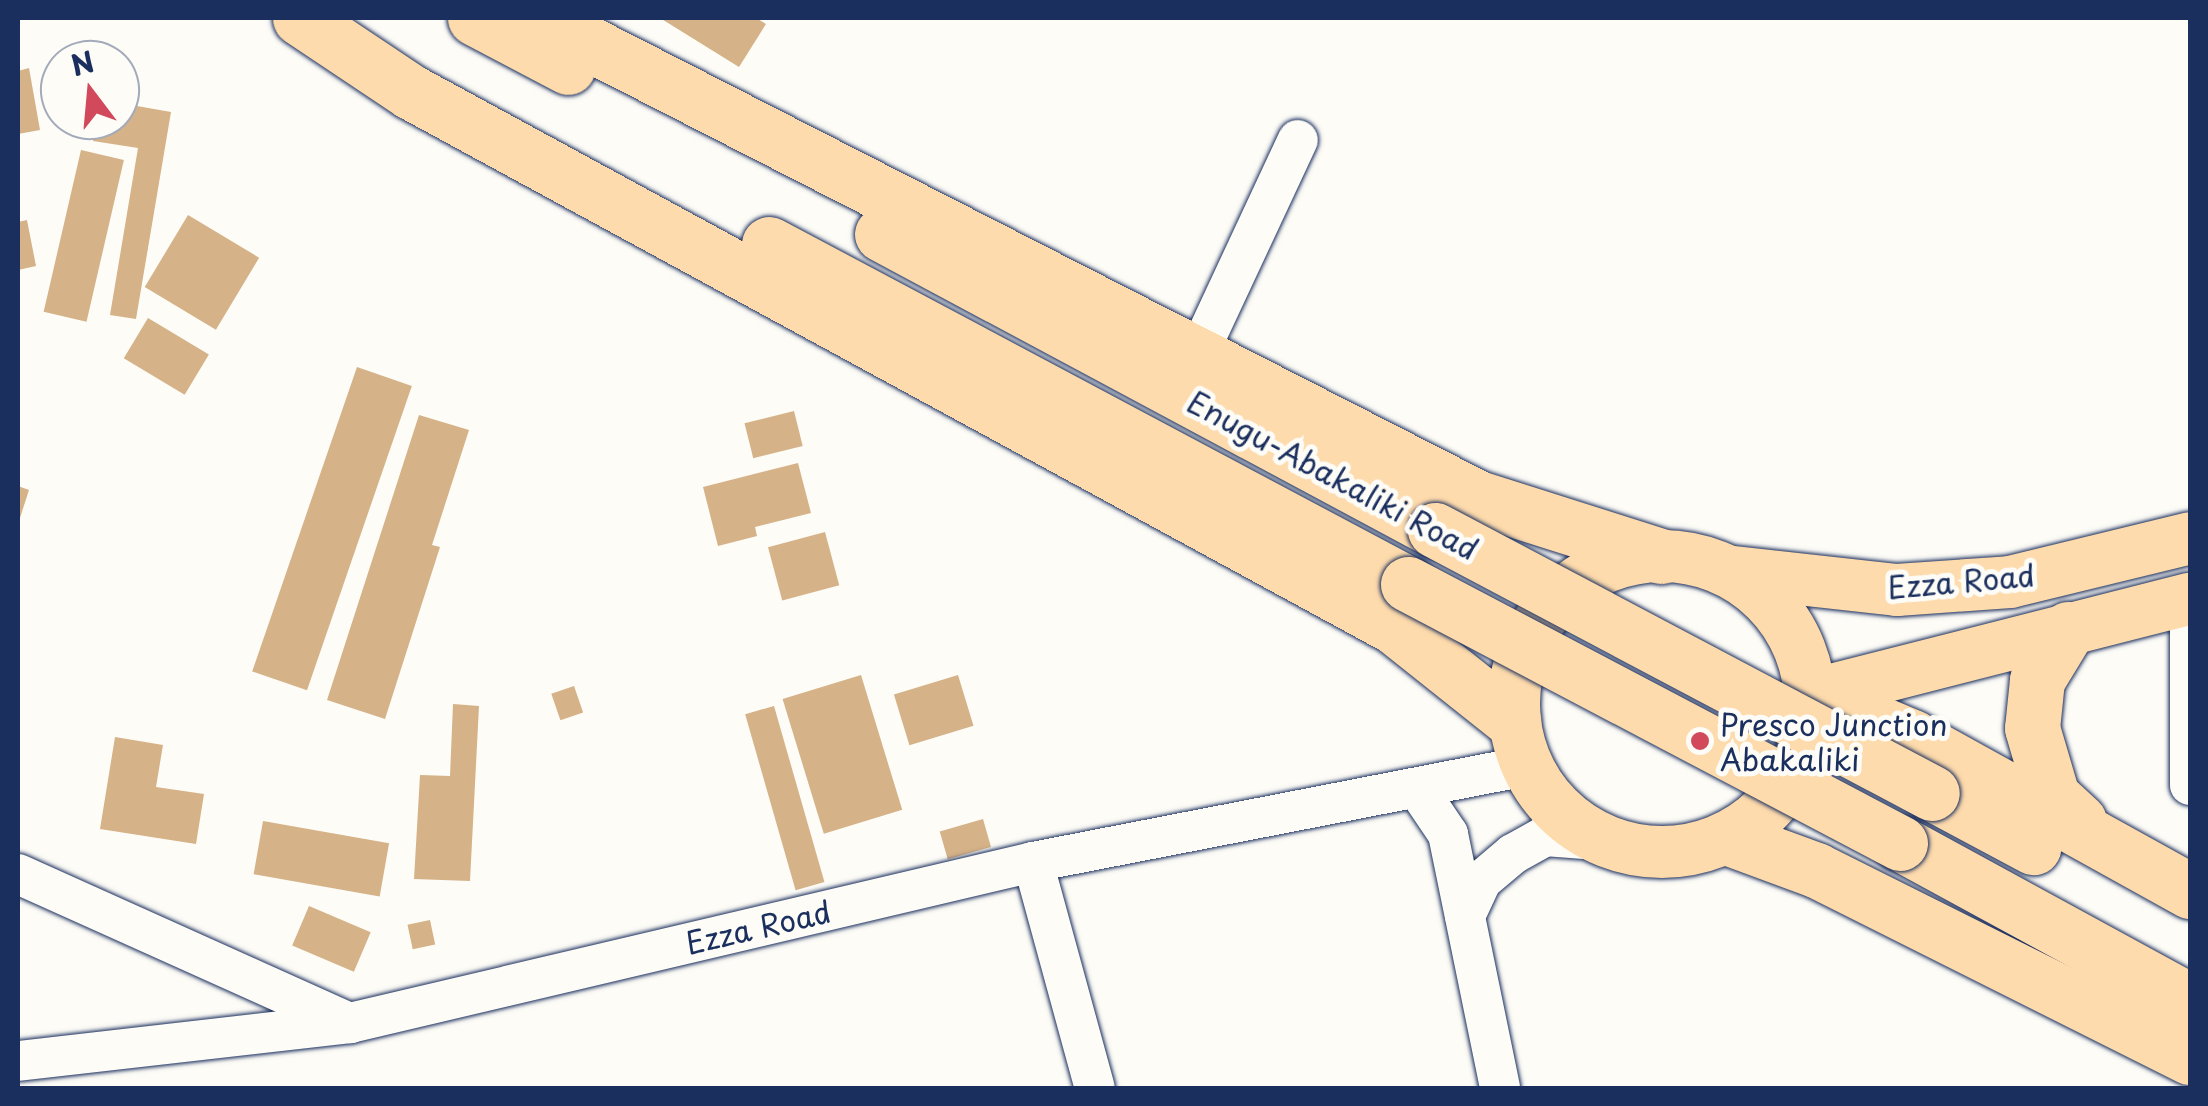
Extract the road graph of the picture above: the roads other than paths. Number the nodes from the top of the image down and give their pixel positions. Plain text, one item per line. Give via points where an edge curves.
1 (300, 18) edge
2 (342, 18) edge
3 (475, 18) edge
4 (539, 18) edge
5 (1298, 140) dead end
6 (1198, 354) junction
7 (2190, 538) edge
8 (1661, 556) junction
9 (1730, 571) junction
10 (2190, 599) edge
11 (2068, 629) junction
12 (1812, 695) junction
13 (1519, 743) junction
14 (2190, 785) edge
15 (1418, 791) junction
16 (1729, 838) junction
17 (1598, 840) junction
18 (1034, 862) junction
19 (2143, 866) junction
20 (18, 874) edge
21 (2190, 891) edge
22 (1465, 916) junction
23 (2190, 931) edge
24 (2190, 1002) edge
25 (350, 1024) junction
26 (2190, 1057) edge
27 (18, 1061) edge
28 (1095, 1088) edge
29 (1500, 1088) edge

1 - 13 highway via 410,92 1395,628
2 - 24 highway, bridge
3 - 23 highway, Enugu-Abakaliki Road, bridge
4 - 6 highway
5 - 6 street
6 - 8 highway via 1478,498
7 - 9 main road, Ezza Road via 2010,582 1972,585 1835,588
8 - 9 main road
8 - 13 main road via 1595,573 1550,606 1519,666
9 - 12 main road via 1767,598 1795,635
10 - 11 main road, Ezza Road
10 - 14 street
11 - 12 main road, Ezza Road
11 - 19 highway via 2038,680 2032,728 2038,764 2052,796
12 - 16 main road via 1804,752 1775,803
12 - 19 highway via 1912,737
13 - 15 street, Ezza Road
13 - 17 main road via 1544,796
15 - 18 street, Ezza Road
15 - 22 street via 1448,834
16 - 17 main road via 1686,852 1641,852
16 - 26 highway via 1816,870
17 - 22 street via 1544,836 1512,854 1481,881
18 - 25 street, Ezza Road
18 - 28 street
19 - 21 highway
20 - 25 street
22 - 29 street
25 - 27 street, Ezza Road

